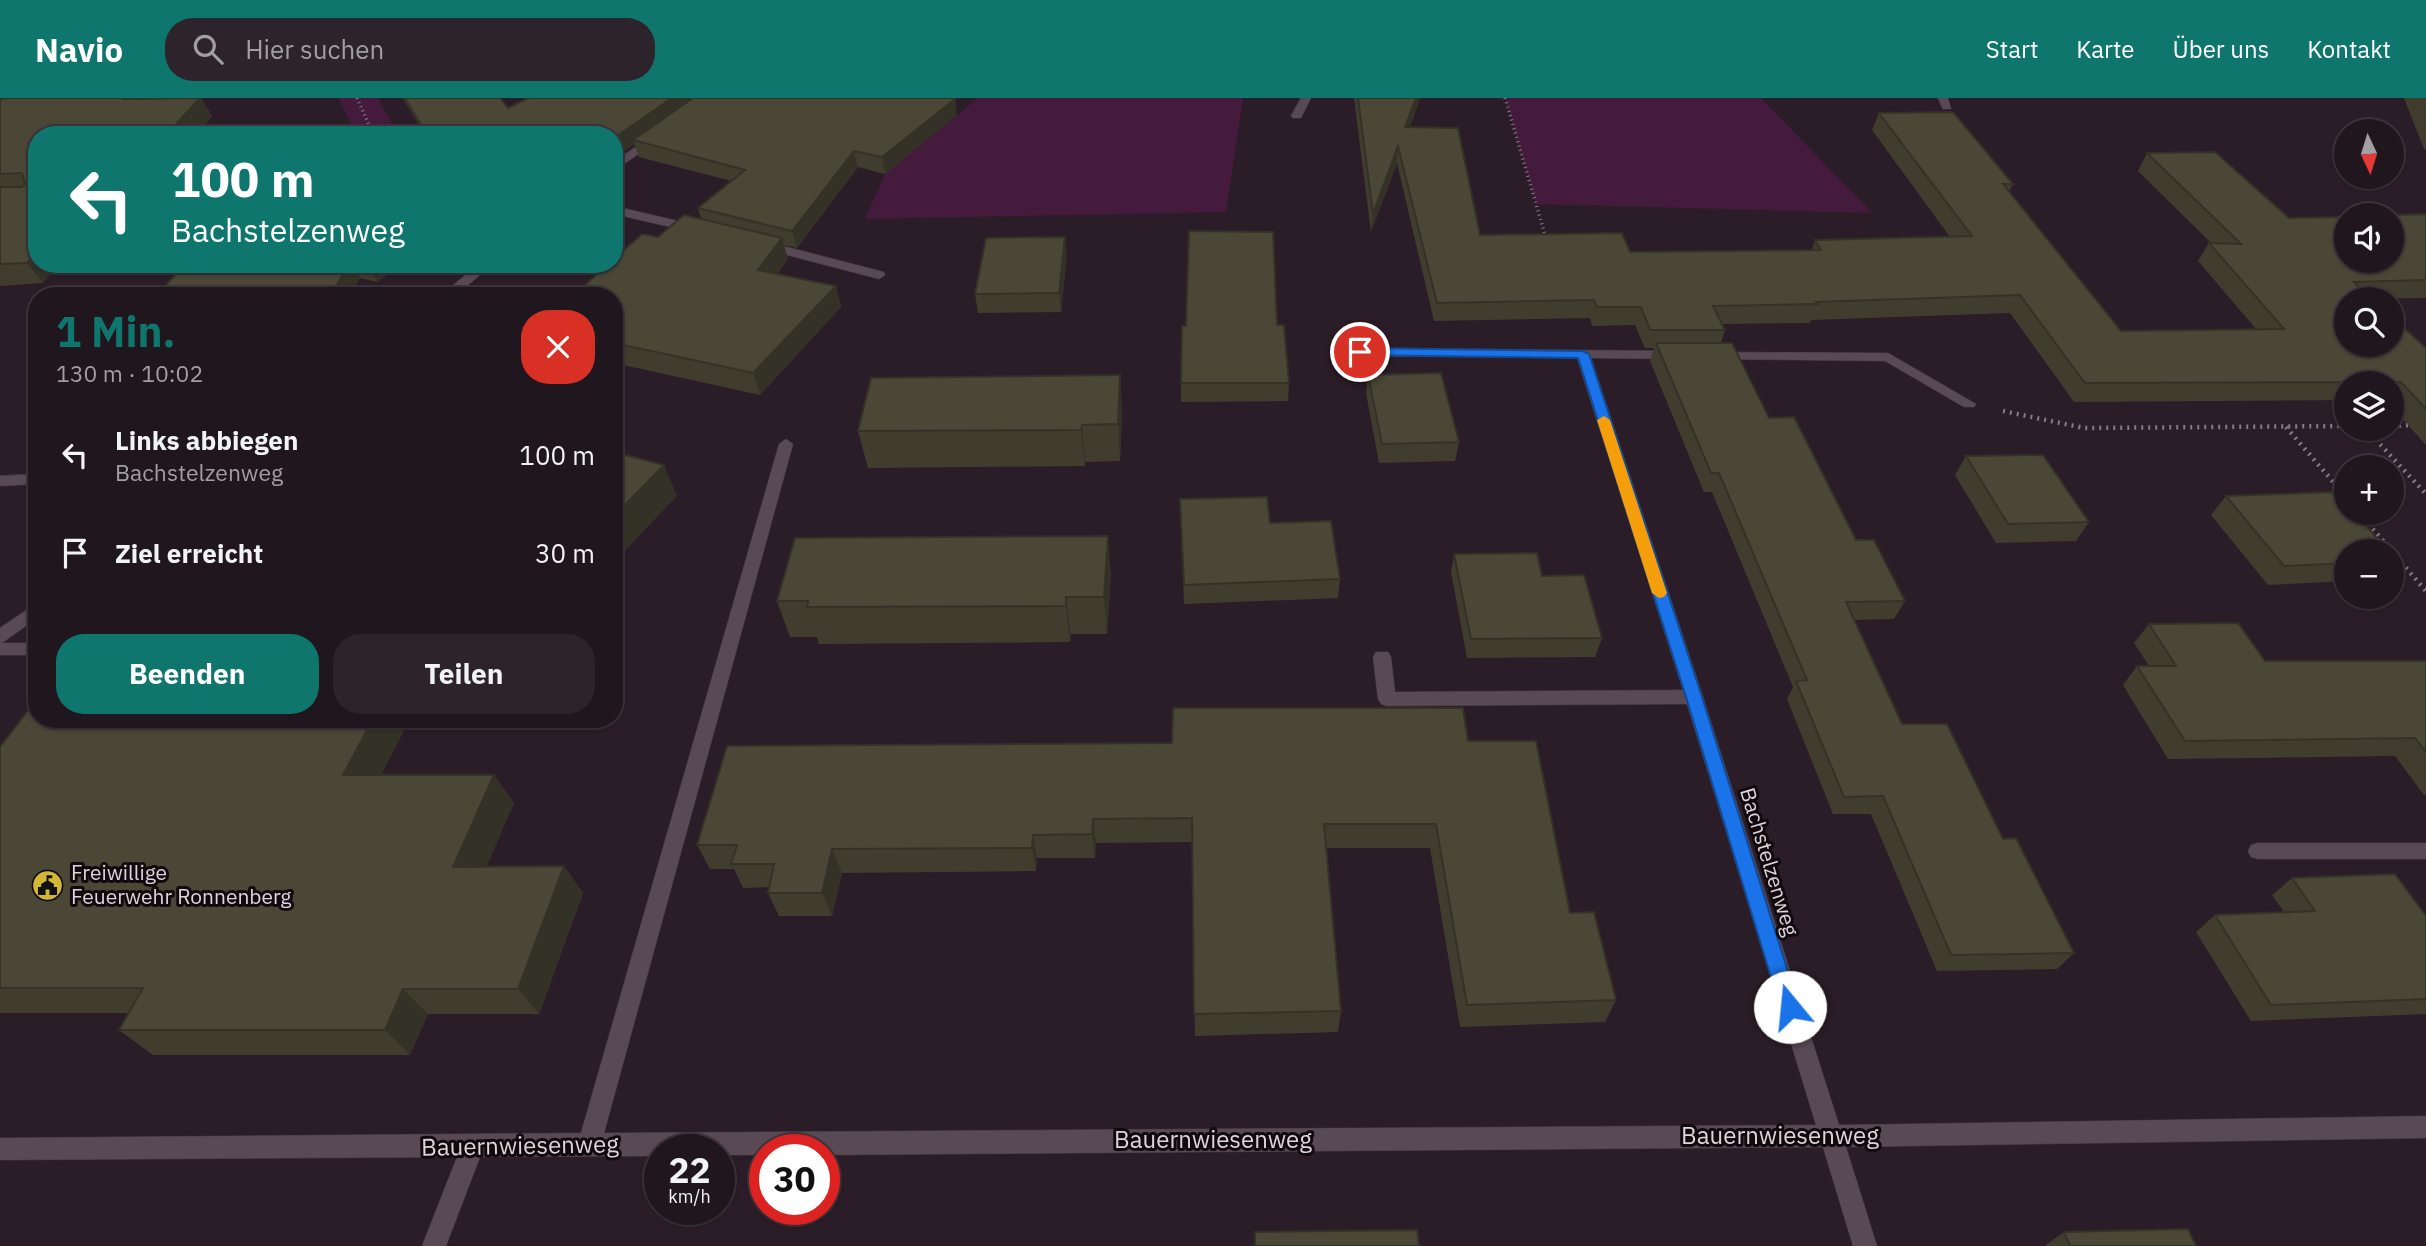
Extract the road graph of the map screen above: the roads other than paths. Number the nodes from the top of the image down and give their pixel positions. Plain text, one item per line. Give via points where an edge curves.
1 (1307, 98) edge
2 (1297, 116) dead end
3 (668, 129) edge
4 (623, 162) edge
5 (623, 212) edge
6 (705, 231) edge
7 (757, 244) edge
8 (475, 273) edge
9 (879, 275) dead end
10 (458, 287) edge
11 (1360, 331) dead end
12 (1583, 354) junction
13 (1969, 404) road end
14 (786, 444) dead end
15 (28, 479) edge
16 (0, 481) edge
17 (28, 615) edge
18 (0, 637) edge
19 (0, 649) edge
20 (28, 649) edge
21 (1382, 657) dead end
22 (1694, 697) junction
23 (2258, 851) dead end
24 (2426, 851) edge
25 (2426, 1127) edge
26 (1829, 1136) junction
27 (590, 1143) junction
28 (472, 1147) junction
29 (0, 1149) edge
30 (435, 1246) edge
31 (1865, 1246) edge

1 - 2 street
3 - 4 street
5 - 6 street
7 - 9 street
8 - 10 street
11 - 12 street via 1360,352
12 - 13 street via 1888,357
12 - 22 street, Bachstelzenweg
14 - 27 street
15 - 16 street
17 - 18 street
19 - 20 street
21 - 22 street via 1387,699
22 - 26 street, Bachstelzenweg
23 - 24 street
25 - 26 street, Bauernwiesenweg
26 - 27 street, Bauernwiesenweg
26 - 31 street, Bachstelzenweg
27 - 28 street, Bauernwiesenweg
28 - 29 street, Bauernwiesenweg
28 - 30 street

